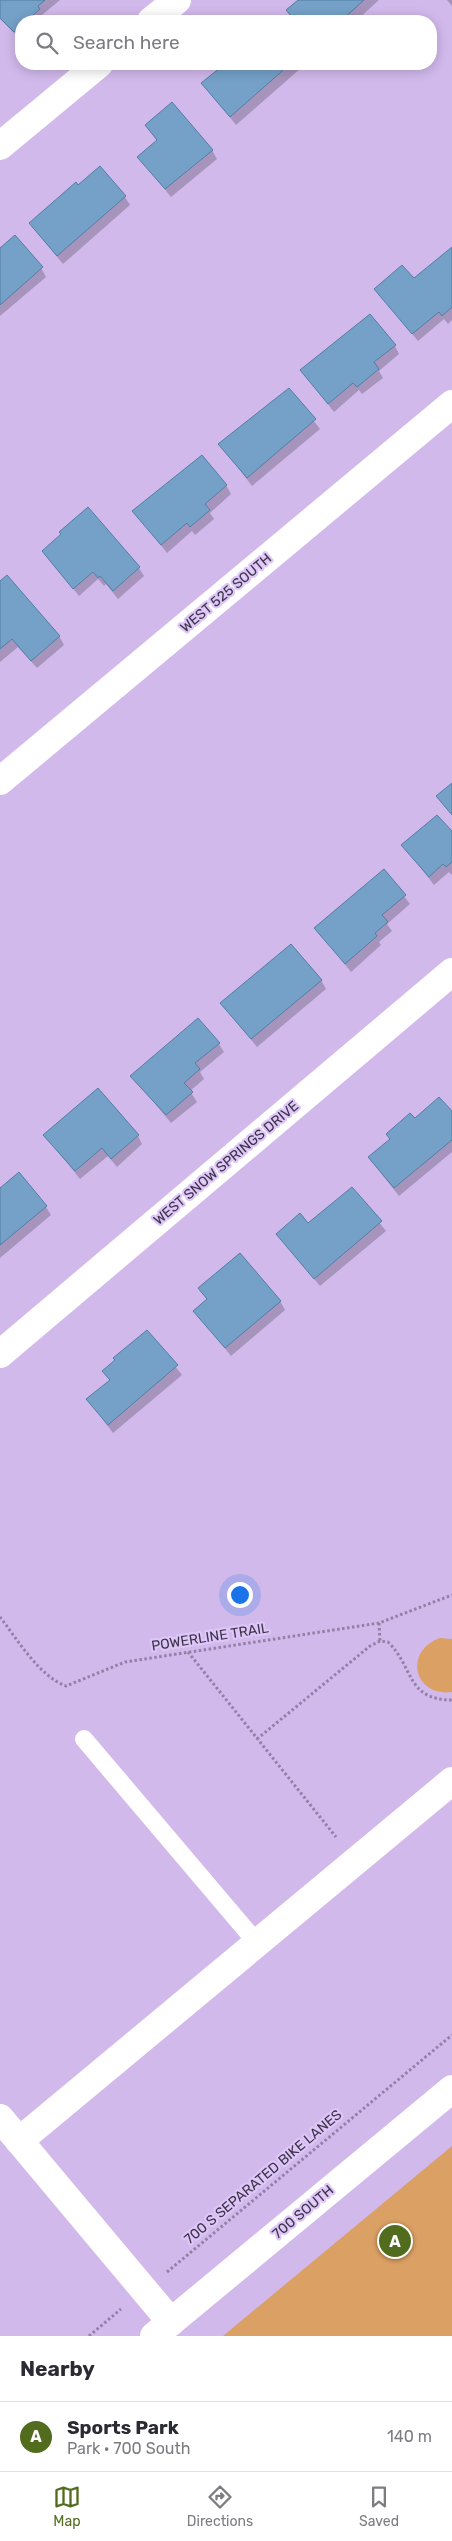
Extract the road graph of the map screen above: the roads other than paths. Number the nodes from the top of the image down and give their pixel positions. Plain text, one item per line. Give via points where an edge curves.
1 (177, 0) edge
2 (158, 15) edge
3 (92, 70) edge
4 (0, 146) edge
5 (452, 404) edge
6 (0, 781) edge
7 (452, 972) edge
8 (0, 1354) edge
9 (84, 1739) dead end
10 (452, 1781) edge
11 (258, 1943) junction
12 (452, 2089) edge
13 (0, 2118) edge
14 (20, 2141) junction
15 (163, 2329) edge

1 - 2 street
3 - 4 street
5 - 6 street, WEST 525 SOUTH
7 - 8 street, WEST SNOW SPRINGS DRIVE
9 - 11 lane
10 - 11 street
11 - 14 street
12 - 15 street, 700 SOUTH
13 - 14 street
14 - 15 street via 144,2290

